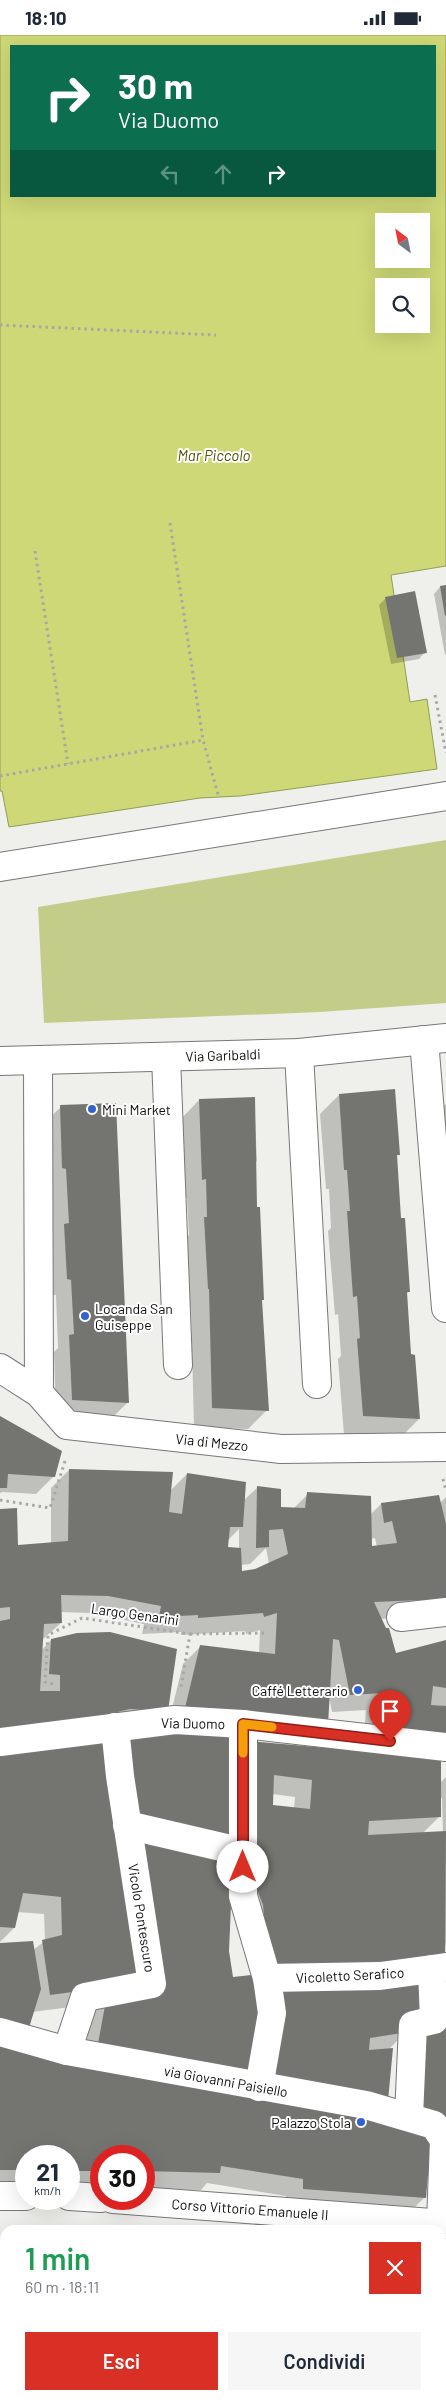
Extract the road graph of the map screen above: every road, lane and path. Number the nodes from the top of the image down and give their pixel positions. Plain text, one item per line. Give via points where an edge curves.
1 (0, 325) edge
2 (216, 335) dead end
3 (170, 523) dead end
4 (35, 551) dead end
5 (435, 695) dead end
6 (203, 740) junction
7 (446, 753) edge
8 (68, 764) junction
9 (0, 776) edge
10 (446, 796) edge
11 (227, 832) junction
12 (0, 867) edge
13 (435, 1039) edge
14 (298, 1053) junction
15 (166, 1057) junction
16 (38, 1060) junction
17 (0, 1061) edge
18 (446, 1308) edge
19 (178, 1365) dead end
20 (0, 1368) edge
21 (317, 1385) dead end
22 (39, 1393) junction
23 (76, 1426) junction
24 (446, 1447) edge
25 (0, 1500) edge
26 (446, 1612) edge
27 (401, 1617) dead end
28 (266, 1633) dead end
29 (190, 1634) junction
30 (53, 1684) dead end
31 (175, 1720) junction
32 (243, 1724) junction
33 (115, 1727) junction
34 (0, 1742) edge
35 (446, 1747) edge
36 (127, 1825) junction
37 (243, 1852) junction
38 (439, 1968) edge
39 (267, 1978) junction
40 (0, 2032) edge
41 (67, 2051) junction
42 (259, 2087) junction
43 (409, 2117) junction
44 (445, 2140) edge
45 (0, 2196) edge
46 (15, 2196) edge
47 (155, 2202) edge
48 (443, 2223) edge

1 - 2 path
3 - 6 path
4 - 8 path
5 - 7 path
6 - 8 path
6 - 11 path
8 - 9 path
10 - 11 street
11 - 12 street
13 - 14 street, Via Garibaldi
13 - 18 street
14 - 15 street, Via Garibaldi
14 - 21 street
15 - 16 street, Via Garibaldi
15 - 19 street
16 - 17 street, Via Garibaldi
16 - 22 street
20 - 22 street, Via di Mezzo
22 - 23 street, Via di Mezzo via 67,1425
23 - 24 street, Via di Mezzo via 281,1449
23 - 25 path via 50,1508
26 - 27 street
28 - 29 path, Largo Genarini
29 - 30 path, Largo Genarini via 82,1618 48,1635 44,1683
29 - 31 path, Largo Genarini
31 - 32 street, Via Duomo
31 - 33 street, Via Duomo
32 - 35 street, Via Duomo
32 - 37 street
33 - 34 street, Via Duomo
33 - 36 street, Vicolo Pontescuro
36 - 37 street
36 - 41 street, Vicolo Pontescuro via 152,1984 84,1997
37 - 39 street via 243,1896
38 - 39 street, Vicoletto Serafico via 380,1976
38 - 43 street via 434,2020 413,2025
39 - 42 street via 272,2013
40 - 41 street, via Giovanni Paisiello
41 - 42 street, via Giovanni Paisiello
42 - 43 street, via Giovanni Paisiello via 366,2105
43 - 44 street, via Giovanni Paisiello via 434,2125
44 - 48 street, via Giovanni Paisiello
45 - 46 street
47 - 48 street, Corso Vittorio Emanuele II

